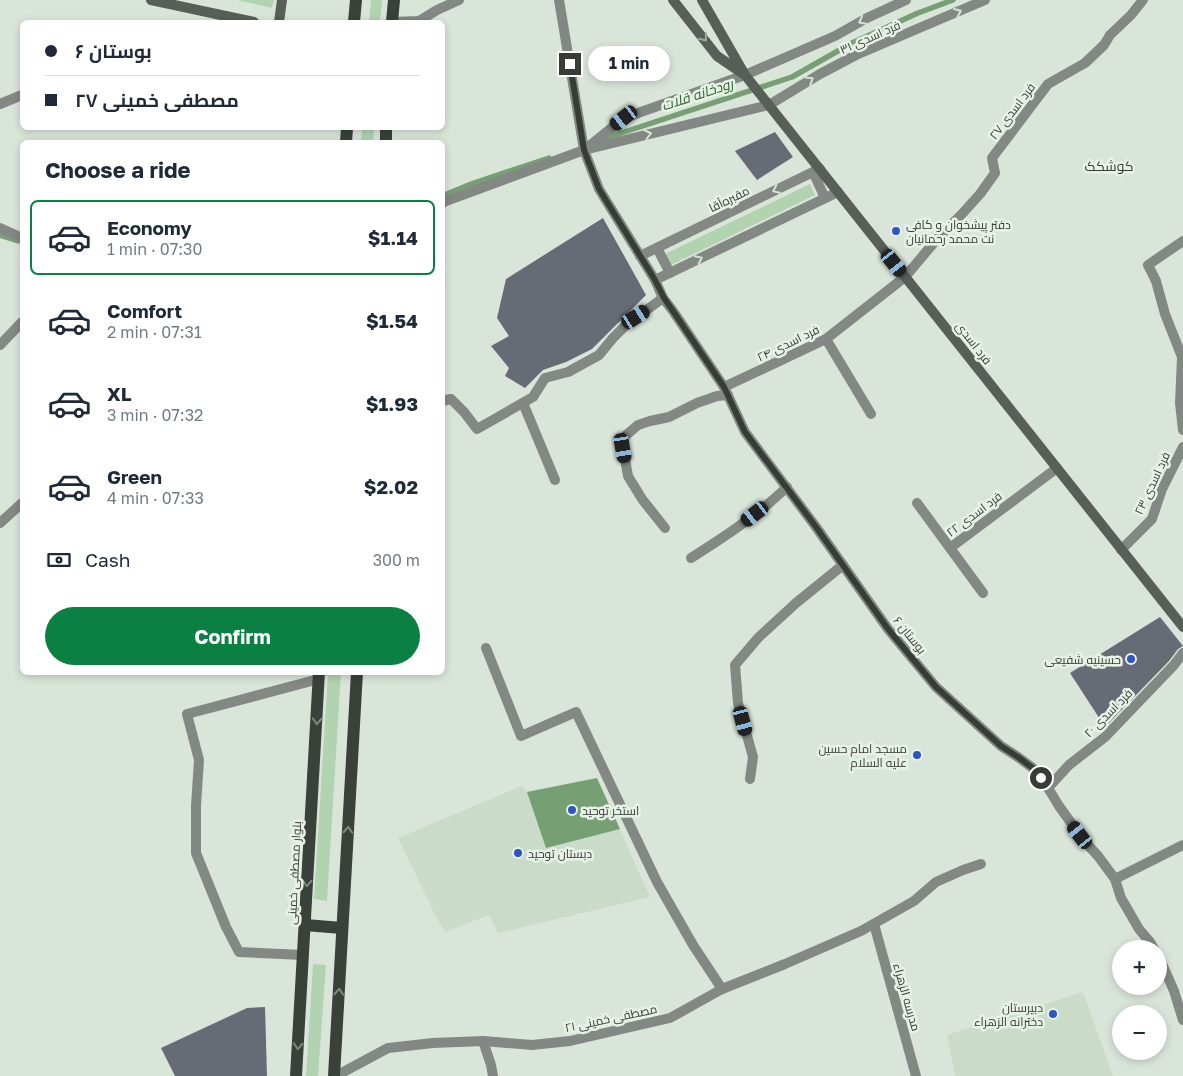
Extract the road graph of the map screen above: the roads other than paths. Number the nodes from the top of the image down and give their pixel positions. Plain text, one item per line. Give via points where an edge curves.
1 (151, 0) edge
2 (282, 0) edge
3 (356, 0) edge
4 (394, 0) edge
5 (458, 0) edge
6 (559, 0) edge
7 (674, 0) edge
8 (702, 0) edge
9 (906, 0) edge
10 (985, 0) edge
11 (1143, 0) edge
12 (245, 20) edge
13 (279, 20) edge
14 (354, 20) edge
15 (392, 20) edge
16 (418, 20) edge
17 (745, 75) junction
18 (20, 96) edge
19 (0, 104) edge
20 (769, 105) junction
21 (584, 150) junction
22 (816, 171) junction
23 (838, 192) junction
24 (825, 198) junction
25 (445, 201) edge
26 (0, 226) edge
27 (20, 237) edge
28 (1183, 241) edge
29 (657, 248) junction
30 (640, 256) junction
31 (670, 273) junction
32 (905, 277) junction
33 (655, 280) junction
34 (664, 298) junction
35 (20, 324) edge
36 (826, 339) junction
37 (0, 344) edge
38 (1183, 357) edge
39 (726, 391) junction
40 (445, 400) edge
41 (523, 403) junction
42 (871, 414) dead end
43 (1183, 430) edge
44 (1183, 446) edge
45 (1057, 468) junction
46 (555, 480) dead end
47 (787, 487) junction
48 (917, 503) dead end
49 (20, 505) edge
50 (0, 523) edge
51 (664, 528) dead end
52 (950, 548) junction
53 (1121, 550) junction
54 (691, 558) dead end
55 (843, 565) junction
56 (983, 592) dead end
57 (1183, 627) edge
58 (486, 648) dead end
59 (1183, 653) edge
60 (356, 675) edge
61 (319, 676) edge
62 (750, 779) dead end
63 (1048, 788) junction
64 (1183, 844) edge
65 (981, 864) dead end
66 (1114, 879) junction
67 (874, 924) junction
68 (305, 925) junction
69 (342, 928) junction
70 (1148, 940) edge
71 (303, 955) junction
72 (1167, 975) edge
73 (722, 988) junction
74 (1183, 1020) edge
75 (483, 1041) junction
76 (296, 1076) edge
77 (335, 1076) edge
78 (493, 1076) edge
79 (916, 1076) edge

1 - 12 main road
2 - 13 main road
3 - 14 main road
4 - 15 main road
5 - 16 street
6 - 21 street
7 -> 17 main road, فرد اسدی via 717,56
8 - 17 main road, فرد اسدی
9 -> 17 street, فرد اسدی ۳۱ via 835,36
20 -> 10 street, فرد اسدی ۳۱ via 856,55
11 - 32 street, فرد اسدی ۲۷ via 1085,63 1048,84 992,158 995,173 980,194
17 - 20 main road, فرد اسدی
17 - 21 street, فرد اسدی ۳۱ via 624,118
18 - 19 street
21 -> 20 street, فرد اسدی ۳۱
20 - 22 main road, فرد اسدی
21 - 25 street
21 - 30 street via 599,189
22 - 23 main road, فرد اسدی
22 - 24 street
22 -> 29 street, مقبره‌آقا
23 - 24 street
23 - 32 main road, فرد اسدی
31 -> 24 street
26 - 27 street
28 - 38 street via 1148,265
29 - 30 street, مقبره‌آقا
29 - 31 street
30 - 33 street
31 - 33 street
32 - 36 street, فرد اسدی ۲۴
32 - 45 main road, فرد اسدی
33 - 34 street
34 - 39 street, بوستان ۶
34 - 41 street via 626,325 599,355 568,372 545,378 534,396
35 - 37 street
36 - 39 street, فرد اسدی ۲۴
36 - 42 street
38 - 43 street via 1180,403
39 - 47 street, بوستان ۶ via 745,432
39 - 51 street, فرد اسدی ۲۴ via 669,417 638,425 624,437 628,476
40 - 41 street via 451,399 477,429
41 - 46 street
44 - 53 street, فرد اسدی ۲۳ via 1162,489 1152,519
45 - 52 street, فرد اسدی ۲۲
45 - 53 main road, فرد اسدی
47 - 54 street via 729,534
47 - 55 street, بوستان ۶
48 - 52 street, فرد اسدی ۲۲
49 - 50 street
52 - 56 street
53 - 57 main road, فرد اسدی
55 - 62 street via 758,638 735,666 738,703 753,757
55 - 63 street, بوستان ۶ via 888,629 936,687 1001,746 1034,769
58 - 73 street via 522,736 576,712 657,882
59 - 63 street, فرد اسدی ۲۰ via 1105,737 1069,765
69 -> 60 main road
61 -> 68 main road, بلوار مصطفی خمینی
61 - 71 street via 187,714 199,760 196,853 226,927 239,952
63 - 66 street, بوستان ۶
64 - 66 street
65 - 67 street, مصطفی خمینی ۲۱ via 936,882 914,901
66 - 70 street, بوستان ۶ via 1138,929
67 - 73 street, مصطفی خمینی ۲۱
67 - 79 street, مدرسه الزهراء
68 - 69 main road
68 - 71 main road, بلوار مصطفی خمینی
77 -> 69 main road
71 -> 76 main road, بلوار مصطفی خمینی
72 - 74 street
73 - 75 street, مصطفی خمینی ۲۱ via 670,1018 570,1041 532,1045
75 - 77 street, مصطفی خمینی ۲۱ via 388,1048
75 - 78 street

